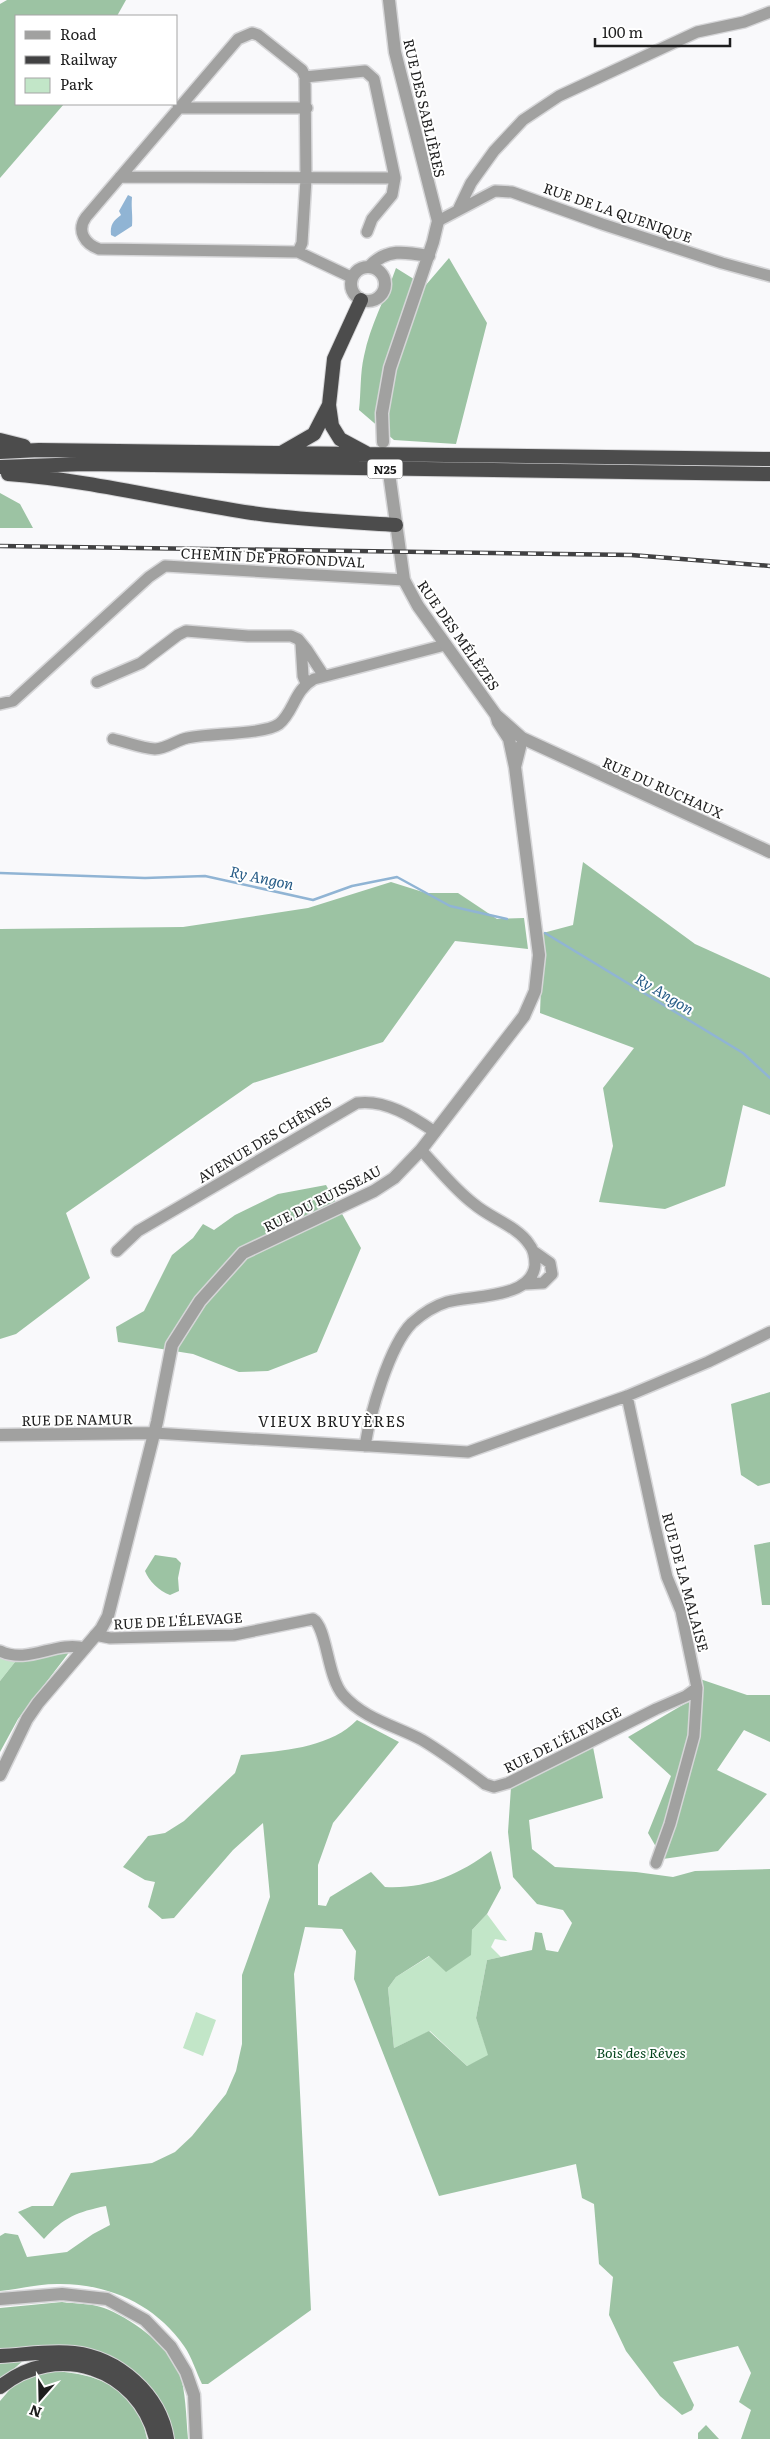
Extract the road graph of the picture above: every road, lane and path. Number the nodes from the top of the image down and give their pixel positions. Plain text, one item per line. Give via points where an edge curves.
1 (389, 0) edge
2 (770, 12) edge
3 (305, 77) junction
4 (178, 108) junction
5 (306, 108) junction
6 (120, 177) junction
7 (395, 178) junction
8 (306, 179) junction
9 (459, 208) junction
10 (438, 221) junction
11 (367, 232) dead end
12 (298, 252) junction
13 (428, 256) junction
14 (376, 269) junction
15 (770, 276) edge
16 (351, 277) junction
17 (361, 300) junction
18 (329, 405) junction
19 (0, 440) edge
20 (383, 442) dead end
21 (39, 450) junction
22 (0, 452) edge
23 (280, 453) junction
24 (369, 454) junction
25 (770, 459) edge
26 (0, 467) edge
27 (0, 474) edge
28 (770, 474) edge
29 (390, 480) dead end
30 (396, 526) junction
31 (404, 580) junction
32 (301, 644) junction
33 (445, 645) junction
34 (324, 676) junction
35 (96, 682) dead end
36 (306, 683) junction
37 (0, 704) edge
38 (113, 739) dead end
39 (516, 741) junction
40 (770, 852) edge
41 (538, 938) joint
42 (435, 1132) junction
43 (421, 1150) junction
44 (117, 1251) dead end
45 (534, 1251) junction
46 (526, 1284) junction
47 (770, 1332) edge
48 (627, 1396) junction
49 (154, 1434) junction
50 (0, 1435) edge
51 (365, 1446) junction
52 (96, 1635) junction
53 (85, 1648) junction
54 (0, 1651) edge
55 (697, 1688) junction
56 (0, 1775) edge
57 (656, 1863) dead end
58 (0, 2299) edge
59 (0, 2356) edge
60 (0, 2387) edge
61 (156, 2439) edge
62 (167, 2439) edge
63 (196, 2439) edge

1 - 10 street, RUE DES SABLIÈRES via 395,52
2 - 9 street via 744,22 698,32 559,96 523,120 494,151 471,183
3 - 4 street via 302,70 252,33 238,39
3 - 5 street
3 - 7 street via 365,71 374,79
4 - 5 street
4 - 6 street
5 - 8 street
6 - 8 street
6 - 12 street via 82,222 84,239 99,249
7 - 8 street
7 - 11 street via 392,195 372,219
8 - 12 street via 302,243
9 - 10 street, RUE DE LA QUENIQUE
9 - 15 street, RUE DE LA QUENIQUE via 495,191 512,192 602,224
10 - 13 street
12 - 16 street
13 - 14 street via 390,254
13 - 20 street via 390,368 382,413
14 - 16 street via 356,271
14 - 17 street via 385,284 382,294 372,300
16 - 17 street via 350,288
17 - 18 highway via 334,359
18 - 23 highway via 314,434
18 - 24 highway via 332,426 340,439
19 - 21 highway
21 - 22 highway, N25
21 - 23 highway, N25
23 - 24 highway, N25
24 - 25 highway, N25
26 - 28 highway, N25 via 84,464
27 - 30 highway via 70,482 268,516
29 - 30 street, RUE DES MÉLÈZES
30 - 31 street, RUE DES MÉLÈZES
31 - 33 street, RUE DES MÉLÈZES
31 - 37 street, CHEMIN DE PROFONDVAL via 165,566 13,701
32 - 34 street
32 - 35 street via 291,636 186,631 142,663
32 - 36 street via 302,676
33 - 34 street
33 - 39 street, RUE DES MÉLÈZES via 498,722
34 - 36 street
36 - 38 street via 285,717 272,727 188,738 156,749
39 - 40 street, RUE DU RUCHAUX via 545,749
39 - 41 street, RUE DES MÉLÈZES via 515,766
41 - 42 street, RUE DU RUISSEAU via 537,980 524,1016
42 - 43 street, RUE DU RUISSEAU
42 - 44 street, AVENUE DES CHÊNES via 420,1121 381,1104 357,1103 138,1231
43 - 45 street via 473,1204 522,1236
43 - 49 street, RUE DU RUISSEAU via 394,1178 374,1191 243,1253 200,1301 172,1345
45 - 46 street via 534,1270
45 - 46 street via 550,1263 552,1274 543,1283
46 - 51 street via 511,1291 439,1305 411,1324 390,1359
47 - 48 street
48 - 51 street via 468,1452
48 - 55 street, RUE DE LA MALAISE via 655,1526 681,1611
49 - 50 street, RUE DE NAMUR
49 - 51 street
49 - 52 street, RUE DU RUISSEAU via 113,1600
52 - 53 street, RUE DU RUISSEAU
52 - 55 street, RUE DE L'ÉLEVAGE via 110,1638 228,1635 313,1619 320,1627 335,1683 348,1700 368,1715 421,1740 494,1787 508,1783
53 - 54 street via 64,1646 23,1656
53 - 56 street, RUE DU RUISSEAU via 32,1711
55 - 57 street, RUE DE LA MALAISE via 694,1736
58 - 63 street via 62,2294 107,2299 145,2320 171,2347 186,2372 194,2395
59 - 62 highway via 73,2353 93,2357 115,2367 145,2391 162,2420
60 - 61 highway via 33,2367 79,2364 124,2385 139,2400

